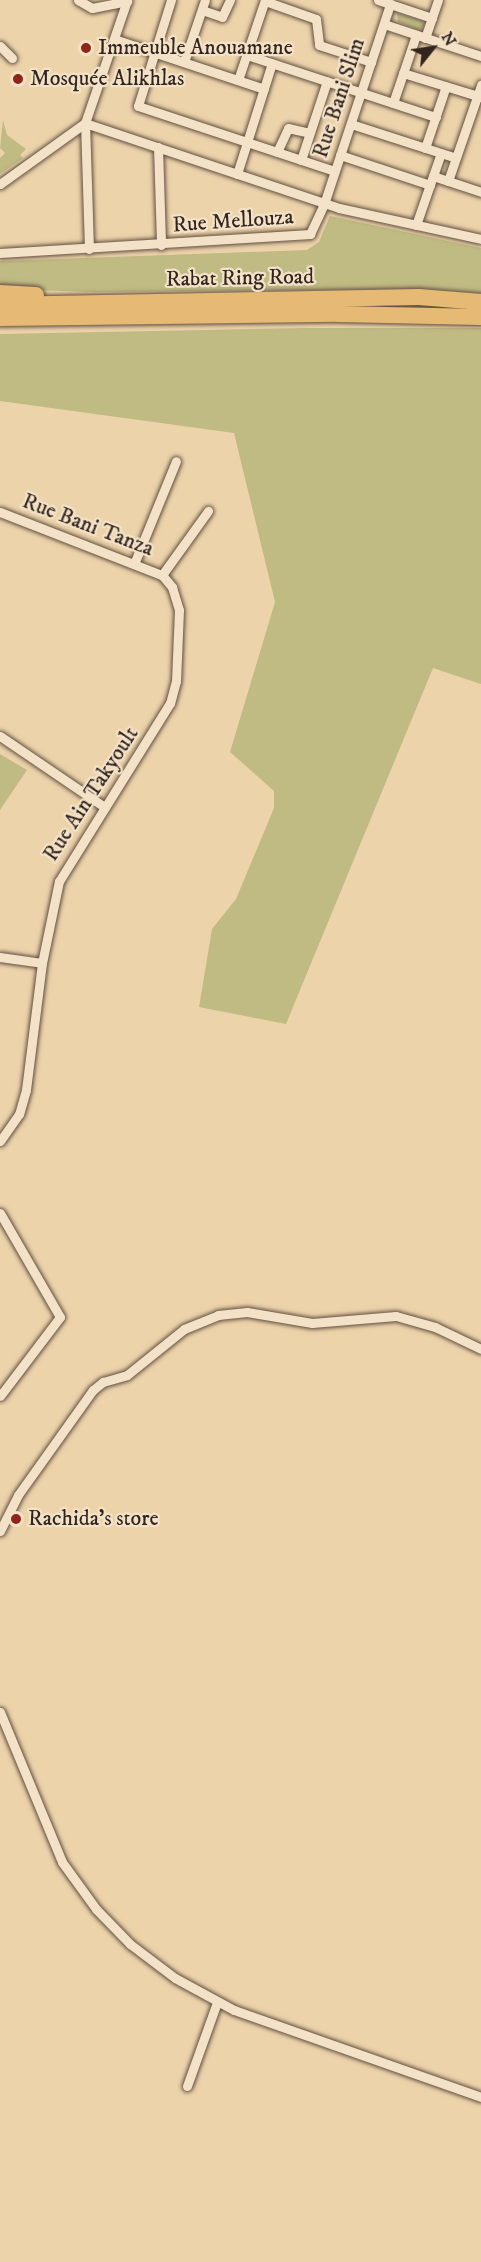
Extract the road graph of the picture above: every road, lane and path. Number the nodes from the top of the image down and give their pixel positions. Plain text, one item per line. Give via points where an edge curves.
1 (78, 0) edge
2 (171, 0) edge
3 (205, 0) edge
4 (230, 0) edge
5 (265, 0) edge
6 (378, 0) edge
7 (438, 0) edge
8 (124, 1) edge
9 (390, 4) junction
10 (202, 10) junction
11 (432, 18) junction
12 (384, 24) junction
13 (421, 36) junction
14 (114, 39) junction
15 (0, 46) edge
16 (153, 52) junction
17 (247, 55) junction
18 (481, 56) edge
19 (12, 58) dead end
20 (184, 62) junction
21 (371, 62) junction
22 (272, 63) junction
23 (403, 73) junction
24 (238, 80) junction
25 (327, 81) junction
26 (446, 86) junction
27 (481, 86) edge
28 (264, 89) junction
29 (361, 92) junction
30 (479, 97) edge
31 (393, 103) junction
32 (436, 117) junction
33 (85, 123) junction
34 (351, 124) junction
35 (309, 133) junction
36 (247, 143) junction
37 (158, 147) junction
38 (425, 148) junction
39 (277, 152) junction
40 (441, 153) junction
41 (340, 155) junction
42 (456, 158) junction
43 (301, 160) junction
44 (335, 171) junction
45 (237, 174) junction
46 (432, 181) junction
47 (448, 181) junction
48 (0, 184) edge
49 (480, 188) edge
50 (324, 204) junction
51 (416, 225) junction
52 (481, 239) edge
53 (161, 245) junction
54 (89, 249) junction
55 (0, 253) edge
56 (0, 293) edge
57 (166, 302) junction
58 (481, 302) edge
59 (0, 305) edge
60 (481, 317) edge
61 (0, 318) edge
62 (176, 461) dead end
63 (207, 511) dead end
64 (0, 512) edge
65 (134, 564) junction
66 (162, 575) junction
67 (0, 736) edge
68 (104, 806) junction
69 (0, 957) edge
70 (42, 963) junction
71 (0, 1141) edge
72 (0, 1213) edge
73 (481, 1349) edge
74 (0, 1396) edge
75 (0, 1531) edge
76 (0, 1712) edge
77 (217, 2002) junction
78 (188, 2086) dead end
79 (481, 2097) edge

1 - 8 street via 89,8
2 - 16 street
3 - 10 street
4 - 10 street via 222,17
5 - 17 street
5 - 21 street via 316,19 319,45
6 - 9 street
7 - 11 street
8 - 14 street
9 - 11 street
9 - 12 street, Rue Bani Slim
10 - 20 street
11 - 13 street
12 - 13 street
12 - 21 street, Rue Bani Slim
13 - 18 street
13 - 23 street
14 - 16 street
14 - 33 street
15 - 19 street
16 - 20 street
16 - 36 street via 138,106
17 - 22 street
17 - 24 street
20 - 24 street
21 - 29 street, Rue Bani Slim
22 - 25 street
22 - 28 street
23 - 26 street
23 - 31 street
24 - 28 street
25 - 29 street
25 - 35 street
26 - 30 street
26 - 32 street
27 - 30 street
28 - 36 street
29 - 31 street
29 - 34 street, Rue Bani Slim
30 - 42 street
31 - 32 street
32 - 38 street
33 - 37 street
33 - 48 street
33 - 54 street
34 - 38 street
34 - 41 street, Rue Bani Slim
35 - 39 street via 288,128
35 - 43 street
36 - 39 street
36 - 45 street
37 - 45 street
37 - 53 street
38 - 40 street
39 - 43 street
40 - 42 street
40 - 46 street
41 - 44 street, Rue Bani Slim
41 - 46 street
42 - 47 street
43 - 44 street
44 - 50 street, Rue Bani Slim
45 - 50 street
46 - 47 street
46 - 51 street
47 - 49 street
50 - 51 street, Rue Mellouza
50 - 53 street, Rue Mellouza via 312,232 304,237
51 - 52 street, Rue Mellouza
53 - 54 street, Rue Mellouza
54 - 55 street, Rue Mellouza
56 - 57 highway via 134,297
57 - 58 highway, Rabat Ring Road via 419,297
57 - 59 highway, Rabat Ring Road
60 - 61 highway, Rabat Ring Road via 339,314
62 - 65 street
63 - 66 street
64 - 65 street, Rue Bani Tanza
65 - 66 street, Rue Bani Tanza
66 - 68 street, Rue Ain Takyoult via 172,587 179,610 176,681 158,727
67 - 68 street
68 - 70 street, Rue Ain Takyoult via 59,881
69 - 70 street
70 - 71 street, Rue Ain Takyoult via 26,1090 19,1114
72 - 74 street via 60,1317
73 - 75 street via 435,1327 396,1316 312,1323 247,1312 218,1315 184,1329 127,1375 103,1382 93,1390 18,1496
76 - 77 street via 45,1825 78,1886 130,1944 175,1978
77 - 78 street
77 - 79 street

